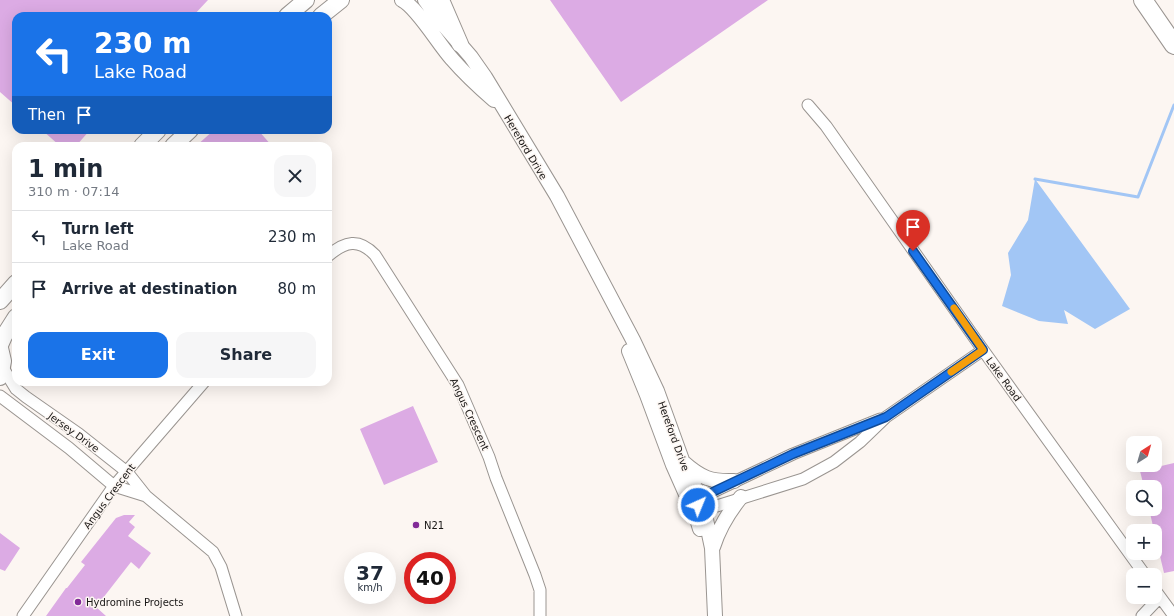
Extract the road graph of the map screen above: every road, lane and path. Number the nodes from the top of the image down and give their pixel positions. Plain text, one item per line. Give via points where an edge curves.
1 (306, 0) edge
2 (341, 0) edge
3 (402, 0) edge
4 (425, 0) edge
5 (440, 0) edge
6 (1142, 0) edge
7 (292, 12) edge
8 (326, 12) edge
9 (460, 44) junction
10 (1174, 45) edge
11 (808, 105) dead end
12 (504, 110) junction
13 (154, 134) edge
14 (186, 134) edge
15 (146, 142) edge
16 (177, 142) edge
17 (332, 253) edge
18 (12, 288) edge
19 (606, 289) junction
20 (0, 301) edge
21 (12, 323) edge
22 (0, 347) edge
23 (983, 350) junction
24 (1, 373) edge
25 (12, 385) edge
26 (13, 386) edge
27 (201, 386) edge
28 (0, 396) edge
29 (886, 417) junction
30 (682, 460) junction
31 (127, 472) junction
32 (734, 481) junction
33 (114, 486) junction
34 (146, 496) junction
35 (741, 497) junction
36 (697, 505) junction
37 (712, 548) junction
38 (1139, 568) edge
39 (1162, 599) edge
40 (1150, 604) edge
41 (24, 616) edge
42 (236, 616) edge
43 (540, 616) edge
44 (706, 616) edge
45 (715, 616) edge
46 (1142, 616) edge
47 (1174, 616) edge

1 - 7 main road
2 - 8 main road
3 - 12 street, Hereford Drive via 412,7 450,58
4 - 9 street, Hereford Drive
5 - 9 main road
6 - 10 main road
9 - 12 street, Hereford Drive via 485,77
11 - 23 street, Lake Road via 826,126
12 - 19 street, Hereford Drive via 560,202
13 - 15 main road
14 - 16 main road
17 - 43 street, Angus Crescent via 351,243 364,245 375,255 458,385 535,575 540,590
18 - 20 main road
19 - 30 street, Hereford Drive via 657,390
19 - 36 street, Hereford Drive via 673,465
21 - 22 main road
22 - 24 main road
23 - 29 street
23 - 38 street, Lake Road
24 - 25 street, Jersey Drive
26 - 31 street, Jersey Drive
27 - 31 street, Angus Crescent
28 - 33 street, Jersey Drive
29 - 32 street
29 - 35 street via 834,462 803,479
30 - 32 street via 692,470 709,479
30 - 36 street, Hereford Drive
31 - 33 street, Angus Crescent
31 - 34 street, Jersey Drive
32 - 36 street
33 - 34 street, Jersey Drive
33 - 41 street, Angus Crescent
34 - 42 street, Jersey Drive via 213,552 221,567
35 - 36 street via 724,503
35 - 37 street via 725,519
36 - 37 street, Hereford Drive
36 - 44 street, Hereford Drive via 705,553
37 - 45 street, Hereford Drive
39 - 47 street
40 - 46 street

